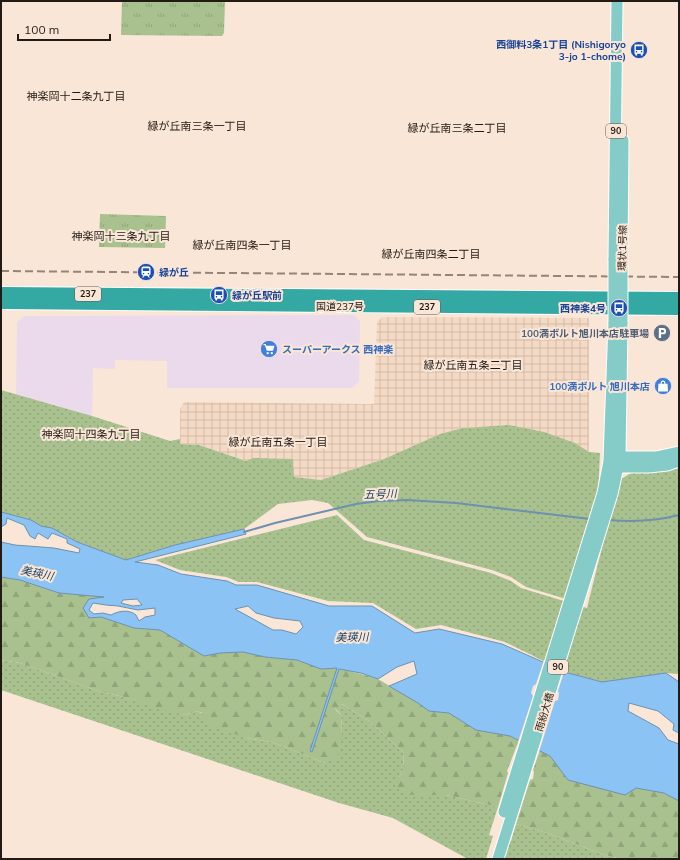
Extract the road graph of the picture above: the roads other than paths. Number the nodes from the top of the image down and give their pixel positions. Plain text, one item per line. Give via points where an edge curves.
1 (617, 1) edge
2 (624, 1) edge
3 (620, 41) junction
4 (1, 293) edge
5 (679, 298) edge
6 (1, 303) edge
7 (679, 309) edge
8 (679, 452) edge
9 (679, 461) edge
10 (616, 462) junction
11 (608, 493) joint
12 (500, 839) junction
13 (490, 859) edge
14 (498, 859) edge

1 - 3 main road, 環状1号線 / 90
2 - 3 main road, 環状1号線 / 90
3 - 10 main road, 環状1号線 / 90, bridge
4 - 5 highway, 国道237号 / 237
6 - 7 highway, 国道237号 / 237
8 - 10 main road
9 - 10 main road via 649,467
10 - 11 main road, 環状1号線 / 90
11 - 12 main road, 雨紛大橋 / 90
12 - 13 main road, 90
12 - 14 main road, 90

